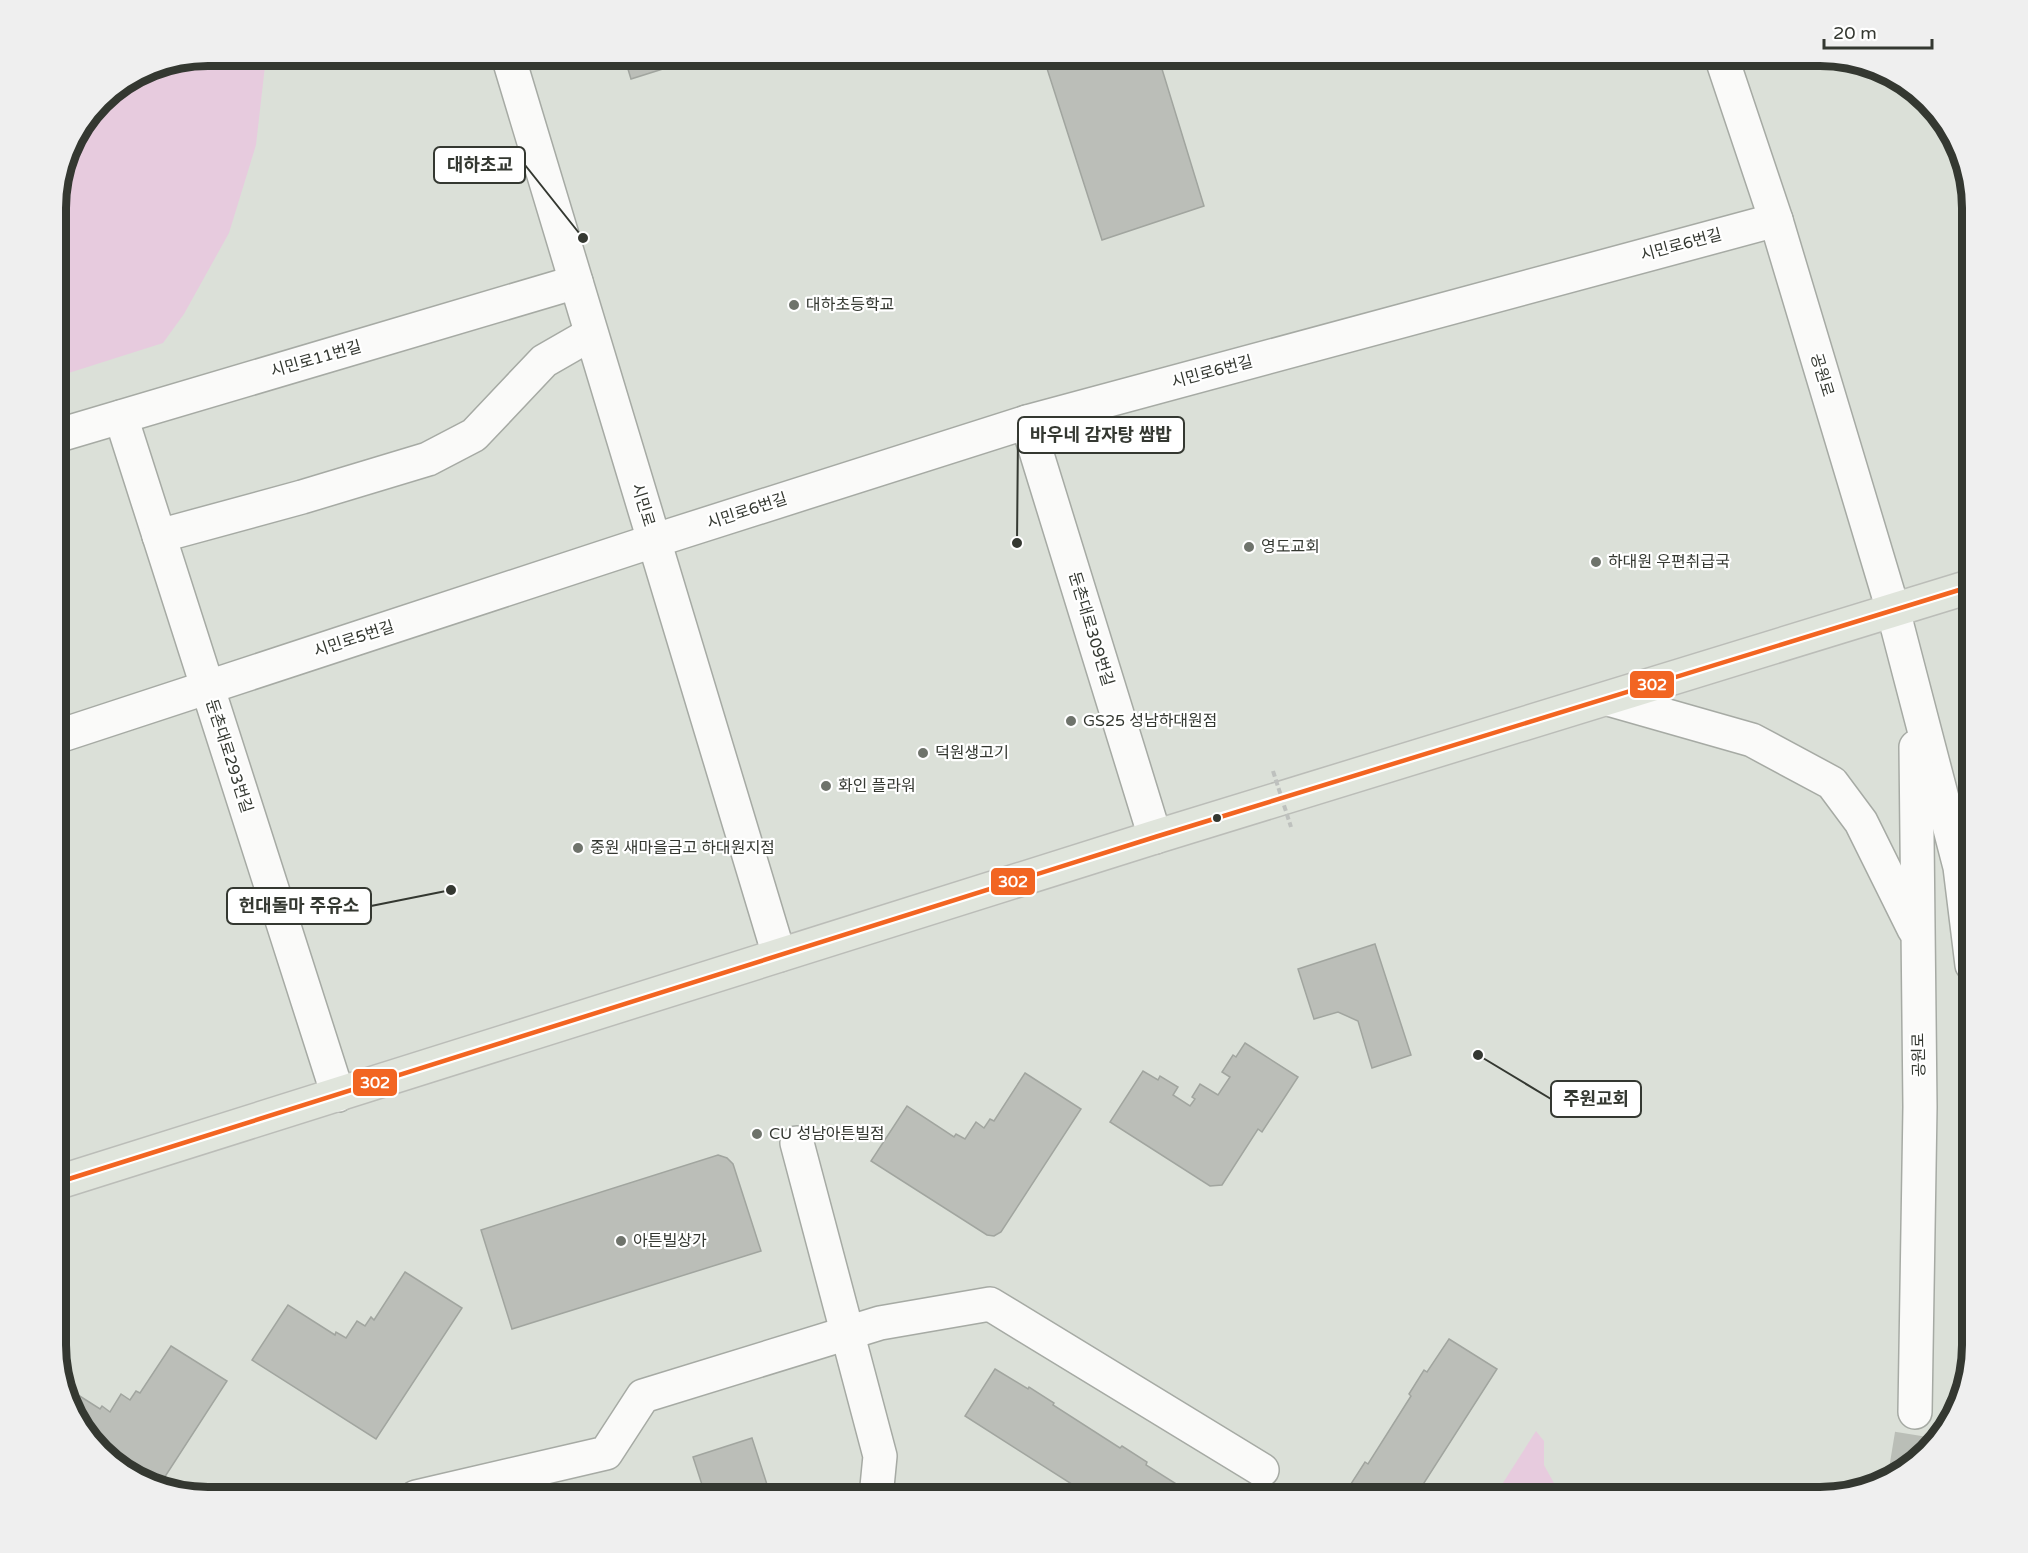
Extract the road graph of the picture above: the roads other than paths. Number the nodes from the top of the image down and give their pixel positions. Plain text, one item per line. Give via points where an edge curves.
1 (511, 66) edge
2 (1724, 66) edge
3 (1776, 220) junction
4 (576, 282) junction
5 (591, 334) junction
6 (121, 417) junction
7 (1028, 422) junction
8 (66, 433) edge
9 (159, 536) junction
10 (653, 541) junction
11 (1962, 589) edge
12 (1893, 610) junction
13 (207, 687) junction
14 (1915, 697) junction
15 (1608, 699) junction
16 (66, 734) edge
17 (1155, 837) junction
18 (1962, 883) edge
19 (1918, 938) junction
20 (779, 955) junction
21 (338, 1095) junction
22 (797, 1143) dead end
23 (66, 1180) edge
24 (847, 1334) junction
25 (1915, 1412) tunnel mouth
26 (1262, 1470) dead end
27 (462, 1487) edge
28 (877, 1487) edge

1 - 4 street, 시민로
2 - 3 street, 공원로
3 - 7 street, 시민로6번길
3 - 12 street, 공원로
4 - 5 street, 시민로
4 - 6 street, 시민로11번길
5 - 9 street via 544,362 474,435 429,459
5 - 10 street, 시민로
6 - 8 street, 시민로11번길
6 - 9 street, 둔촌대로293번길
7 - 10 street, 시민로6번길
7 - 17 street, 둔촌대로309번길
9 - 13 street, 둔촌대로293번길
10 - 13 street, 시민로5번길
10 - 20 street, 시민로
11 - 12 main road
12 - 14 street, 공원로
12 - 15 main road
13 - 16 street, 시민로5번길
13 - 21 street, 둔촌대로293번길
14 - 18 street, 공원로
14 - 19 street, 공원로
15 - 17 main road
15 - 19 street via 1752,740 1832,783 1861,822
17 - 20 main road
19 - 25 street, 공원로 via 1920,1107
20 - 21 main road
21 - 23 main road
22 - 24 street
24 - 26 street via 880,1323 990,1304
24 - 27 street via 643,1396 606,1453
24 - 28 street via 880,1456

